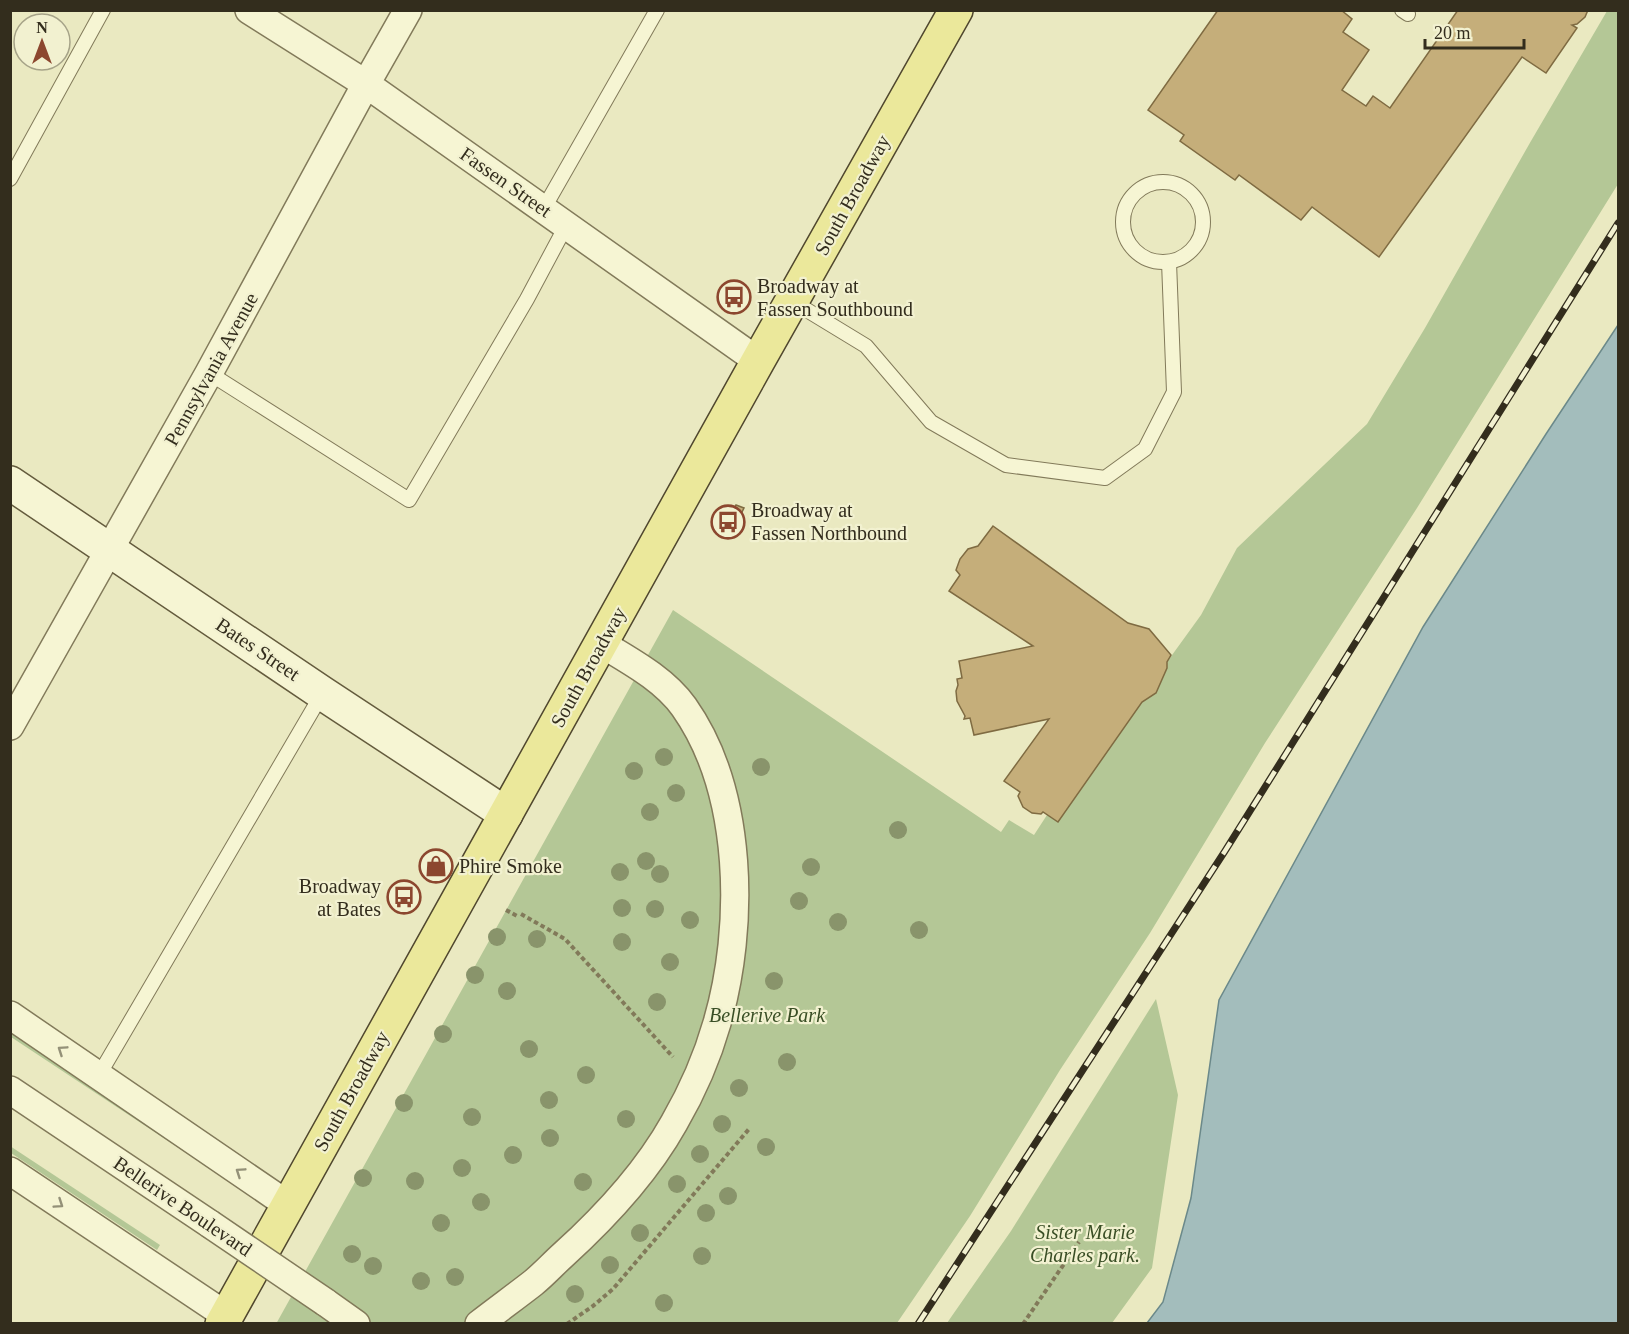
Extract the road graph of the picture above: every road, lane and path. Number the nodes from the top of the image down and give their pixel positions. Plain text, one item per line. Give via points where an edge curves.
1 (104, 10) edge
2 (249, 10) edge
3 (408, 10) edge
4 (657, 10) edge
5 (956, 10) edge
6 (366, 84) junction
7 (10, 179) edge
8 (544, 208) junction
9 (567, 224) junction
10 (1169, 262) junction
11 (792, 301) junction
12 (758, 361) junction
13 (209, 373) junction
14 (10, 483) edge
15 (110, 550) junction
16 (602, 644) junction
17 (322, 693) junction
18 (10, 726) edge
19 (506, 814) junction
20 (506, 910) dead end
21 (10, 1015) edge
22 (99, 1075) junction
23 (696, 1082) junction
24 (10, 1090) edge
25 (748, 1128) dead end
26 (10, 1171) edge
27 (288, 1205) junction
28 (1079, 1242) dead end
29 (581, 1315) junction
30 (224, 1319) edge
31 (356, 1323) edge
32 (479, 1323) edge
33 (567, 1323) edge
34 (579, 1323) edge
35 (1023, 1323) edge

1 - 7 lane
2 - 6 street, Fassen Street
3 - 6 street, Pennsylvania Avenue
4 - 8 lane
5 - 11 main road, South Broadway
6 - 8 street, Fassen Street
6 - 13 street, Pennsylvania Avenue
8 - 9 street, Fassen Street
9 - 12 street, Fassen Street
9 - 13 lane via 527,300 409,500
10 - 10 lane via 1192,250 1199,240 1202,214 1198,202 1179,186 1153,183 1131,198 1122,224 1125,237 1137,253 1155,262
10 - 11 lane via 1174,392 1145,449 1105,478 1006,465 931,422 866,346
11 - 12 main road, South Broadway
12 - 16 main road, South Broadway
13 - 15 street, Pennsylvania Avenue
14 - 15 main road, Bates Street
15 - 17 main road, Bates Street
15 - 18 street, Pennsylvania Avenue
16 - 19 main road, South Broadway
16 - 23 street via 652,676 682,706 706,747 728,820 735,912 730,965 717,1023
17 - 19 main road, Bates Street
17 - 22 lane
19 - 27 main road, South Broadway
20 - 23 path via 565,939
22 -> 21 street
27 -> 22 street
23 - 32 street via 674,1125 618,1202 535,1281
24 - 31 street, Bellerive Boulevard, bridge
25 - 29 path via 619,1282
26 -> 30 street
27 - 30 main road, South Broadway
28 - 35 path
29 - 33 path
29 - 34 path

